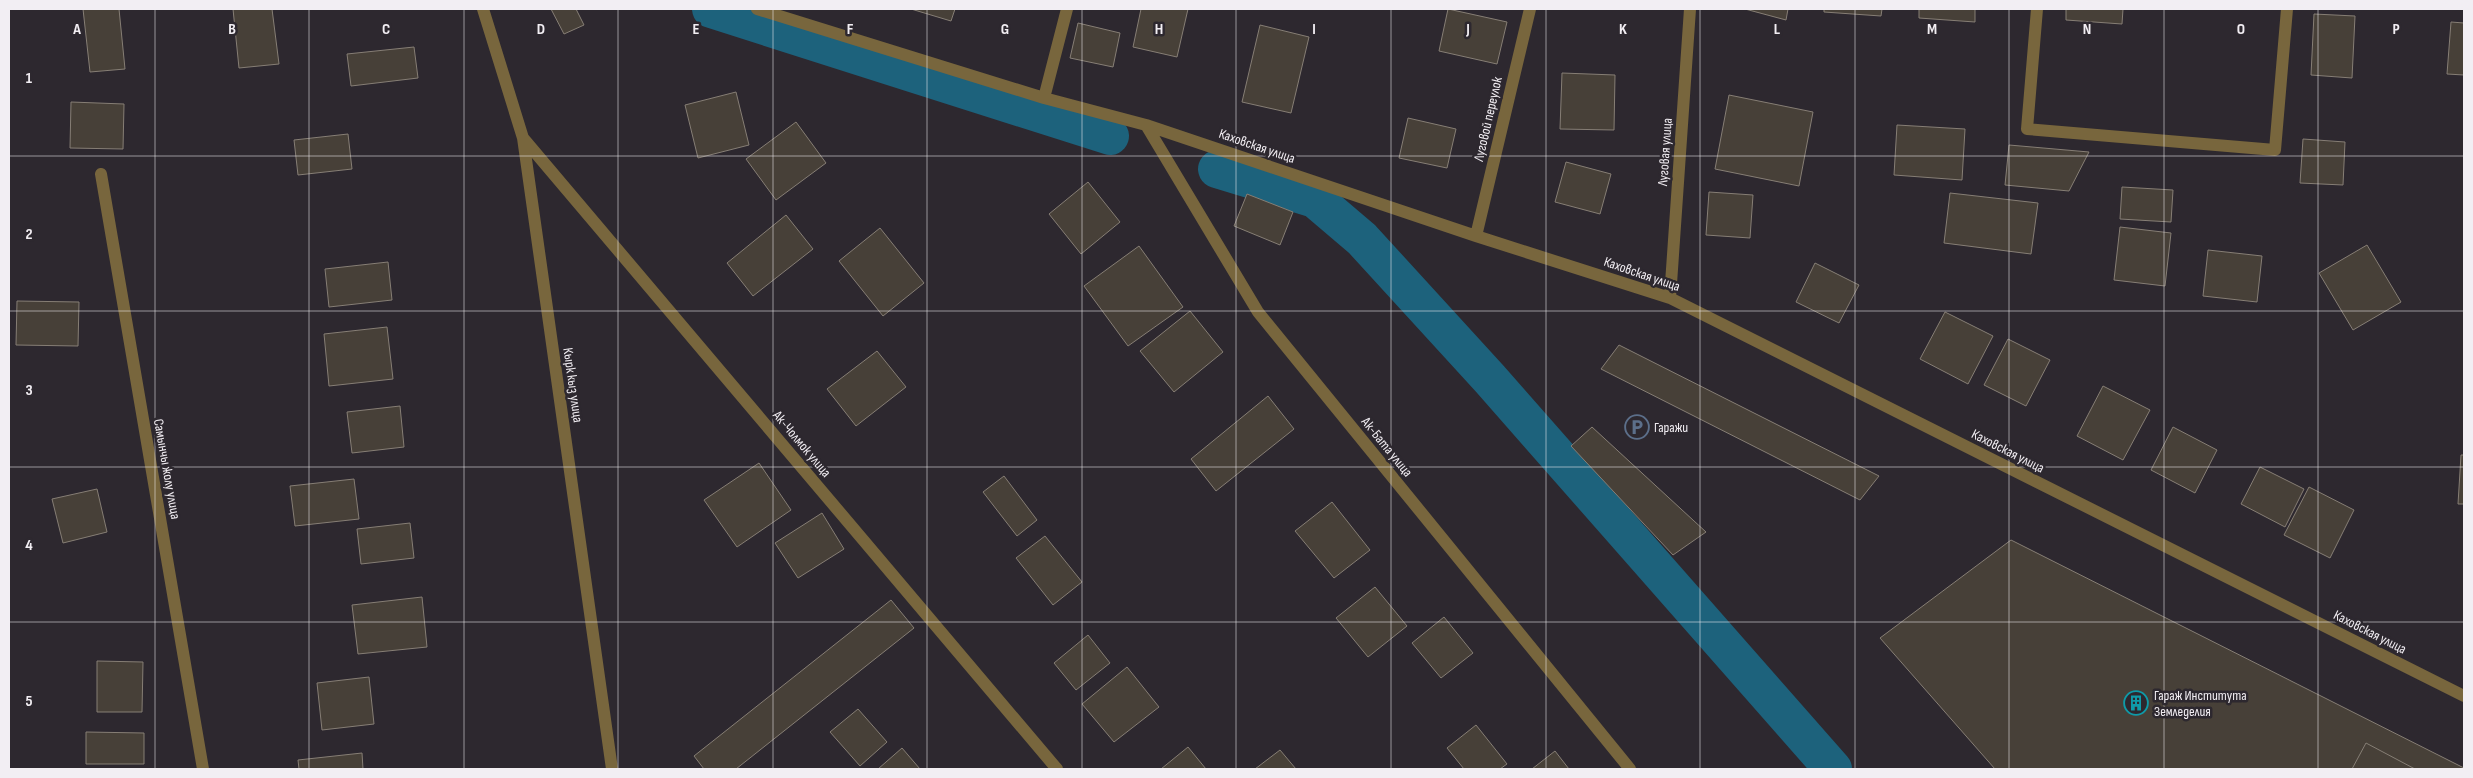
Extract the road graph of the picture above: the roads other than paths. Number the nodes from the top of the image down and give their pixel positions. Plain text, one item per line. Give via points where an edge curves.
1 (483, 9) edge
2 (759, 9) edge
3 (1067, 9) edge
4 (1530, 9) edge
5 (1690, 9) edge
6 (2037, 9) edge
7 (2287, 9) edge
8 (1044, 98) junction
9 (1146, 125) junction
10 (523, 138) junction
11 (101, 174) dead end
12 (1476, 236) junction
13 (1670, 298) junction
14 (2464, 696) edge
15 (202, 769) edge
16 (612, 769) edge
17 (1057, 769) edge
18 (1630, 769) edge

1 - 10 street, Кырк кыз улица
2 - 8 street, Каховская улица
3 - 8 street
4 - 12 street, Луговой переулок
5 - 13 street, Луговая улица
6 - 7 street via 2027,129 2275,150
8 - 9 street, Каховская улица
9 - 12 street, Каховская улица
9 - 18 street, Ак-Бата улица via 1258,312
10 - 16 street, Кырк кыз улица
10 - 17 street, Ак-Чолмок улица
11 - 15 street, Самынчы жолу улица
12 - 13 street, Каховская улица
13 - 14 street, Каховская улица

